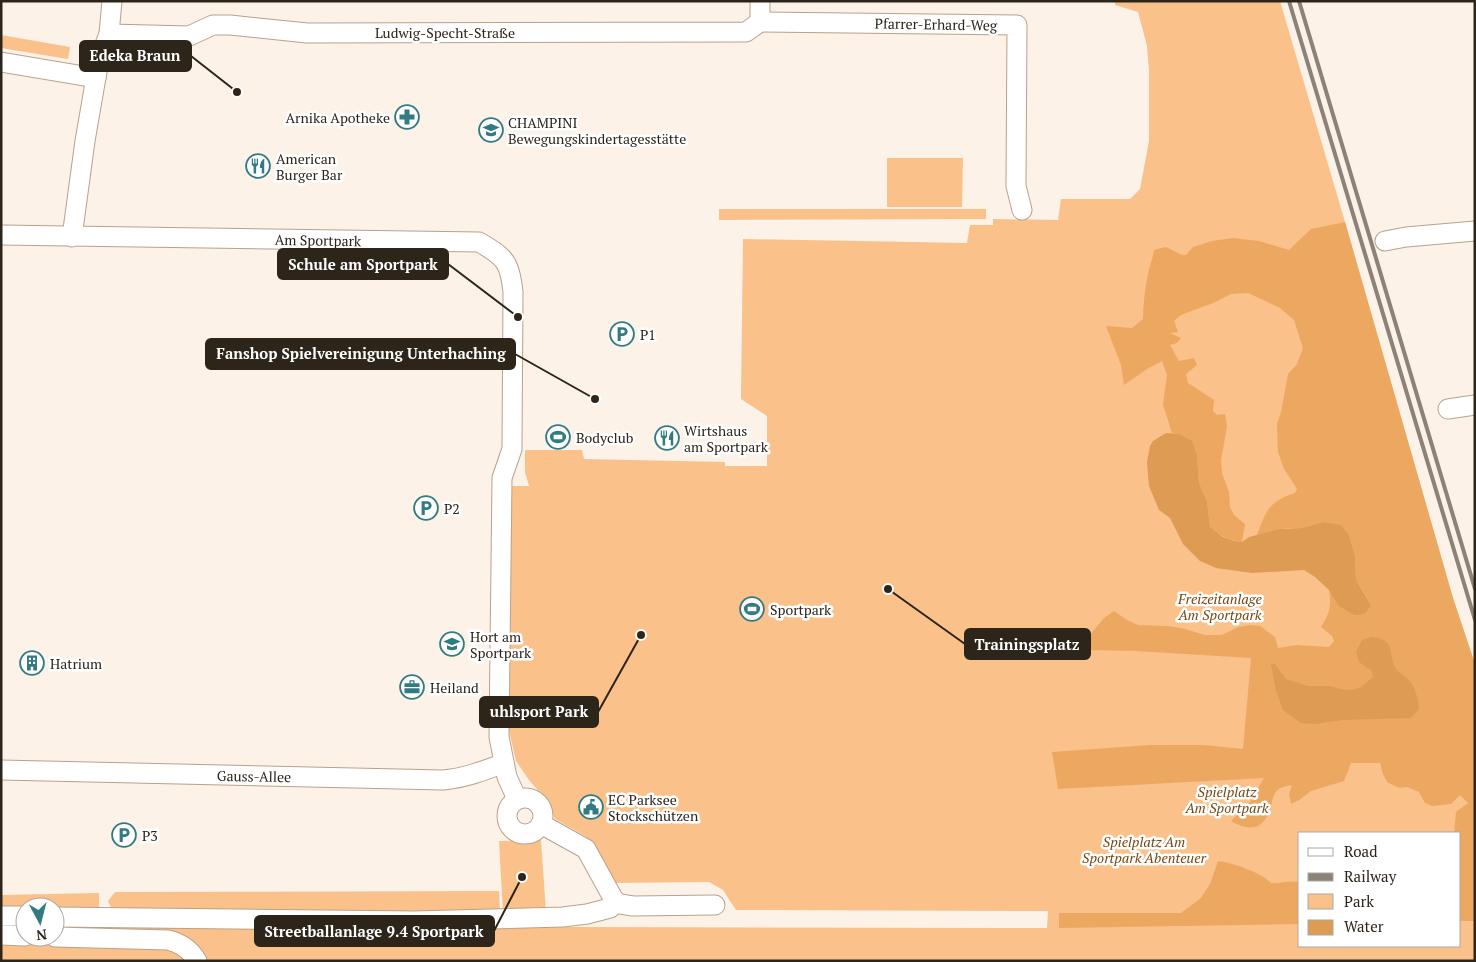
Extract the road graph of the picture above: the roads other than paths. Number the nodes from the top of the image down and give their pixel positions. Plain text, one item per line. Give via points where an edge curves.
1 (112, 1) edge
2 (760, 1) edge
3 (760, 22) junction
4 (109, 34) junction
5 (1, 62) edge
6 (96, 78) junction
7 (1022, 210) dead end
8 (1475, 231) edge
9 (1, 236) edge
10 (72, 237) junction
11 (1385, 241) dead end
12 (1475, 405) edge
13 (1448, 409) dead end
14 (504, 763) junction
15 (1, 770) edge
16 (517, 799) junction
17 (542, 824) junction
18 (614, 900) junction
19 (715, 905) dead end
20 (1, 916) edge
21 (15, 916) edge
22 (65, 917) edge
23 (1, 935) edge
24 (15, 936) edge
25 (65, 937) edge
26 (198, 961) edge

1 - 4 street
2 - 3 street
3 - 4 street, Ludwig-Specht-Straße via 746,32 307,33 213,25 189,36
3 - 7 street, Pfarrer-Erhard-Weg via 1016,25 1016,186
4 - 6 street
5 - 6 street
6 - 10 street
8 - 11 street
9 - 10 street, Am Sportpark
10 - 14 street, Am Sportpark via 478,242 503,258 511,273 513,292 512,449 502,478 499,738
12 - 13 street
14 - 15 street, Gauss-Allee via 460,779 443,780
14 - 16 street, Am Sportpark
16 - 17 street via 526,797 541,806
16 - 17 street via 509,805 506,814 513,831 526,834
17 - 18 street via 586,848
18 - 19 street via 632,906
18 - 22 street via 610,908 563,917 404,920
20 - 21 street
23 - 24 street
25 - 26 street via 168,940 188,948

